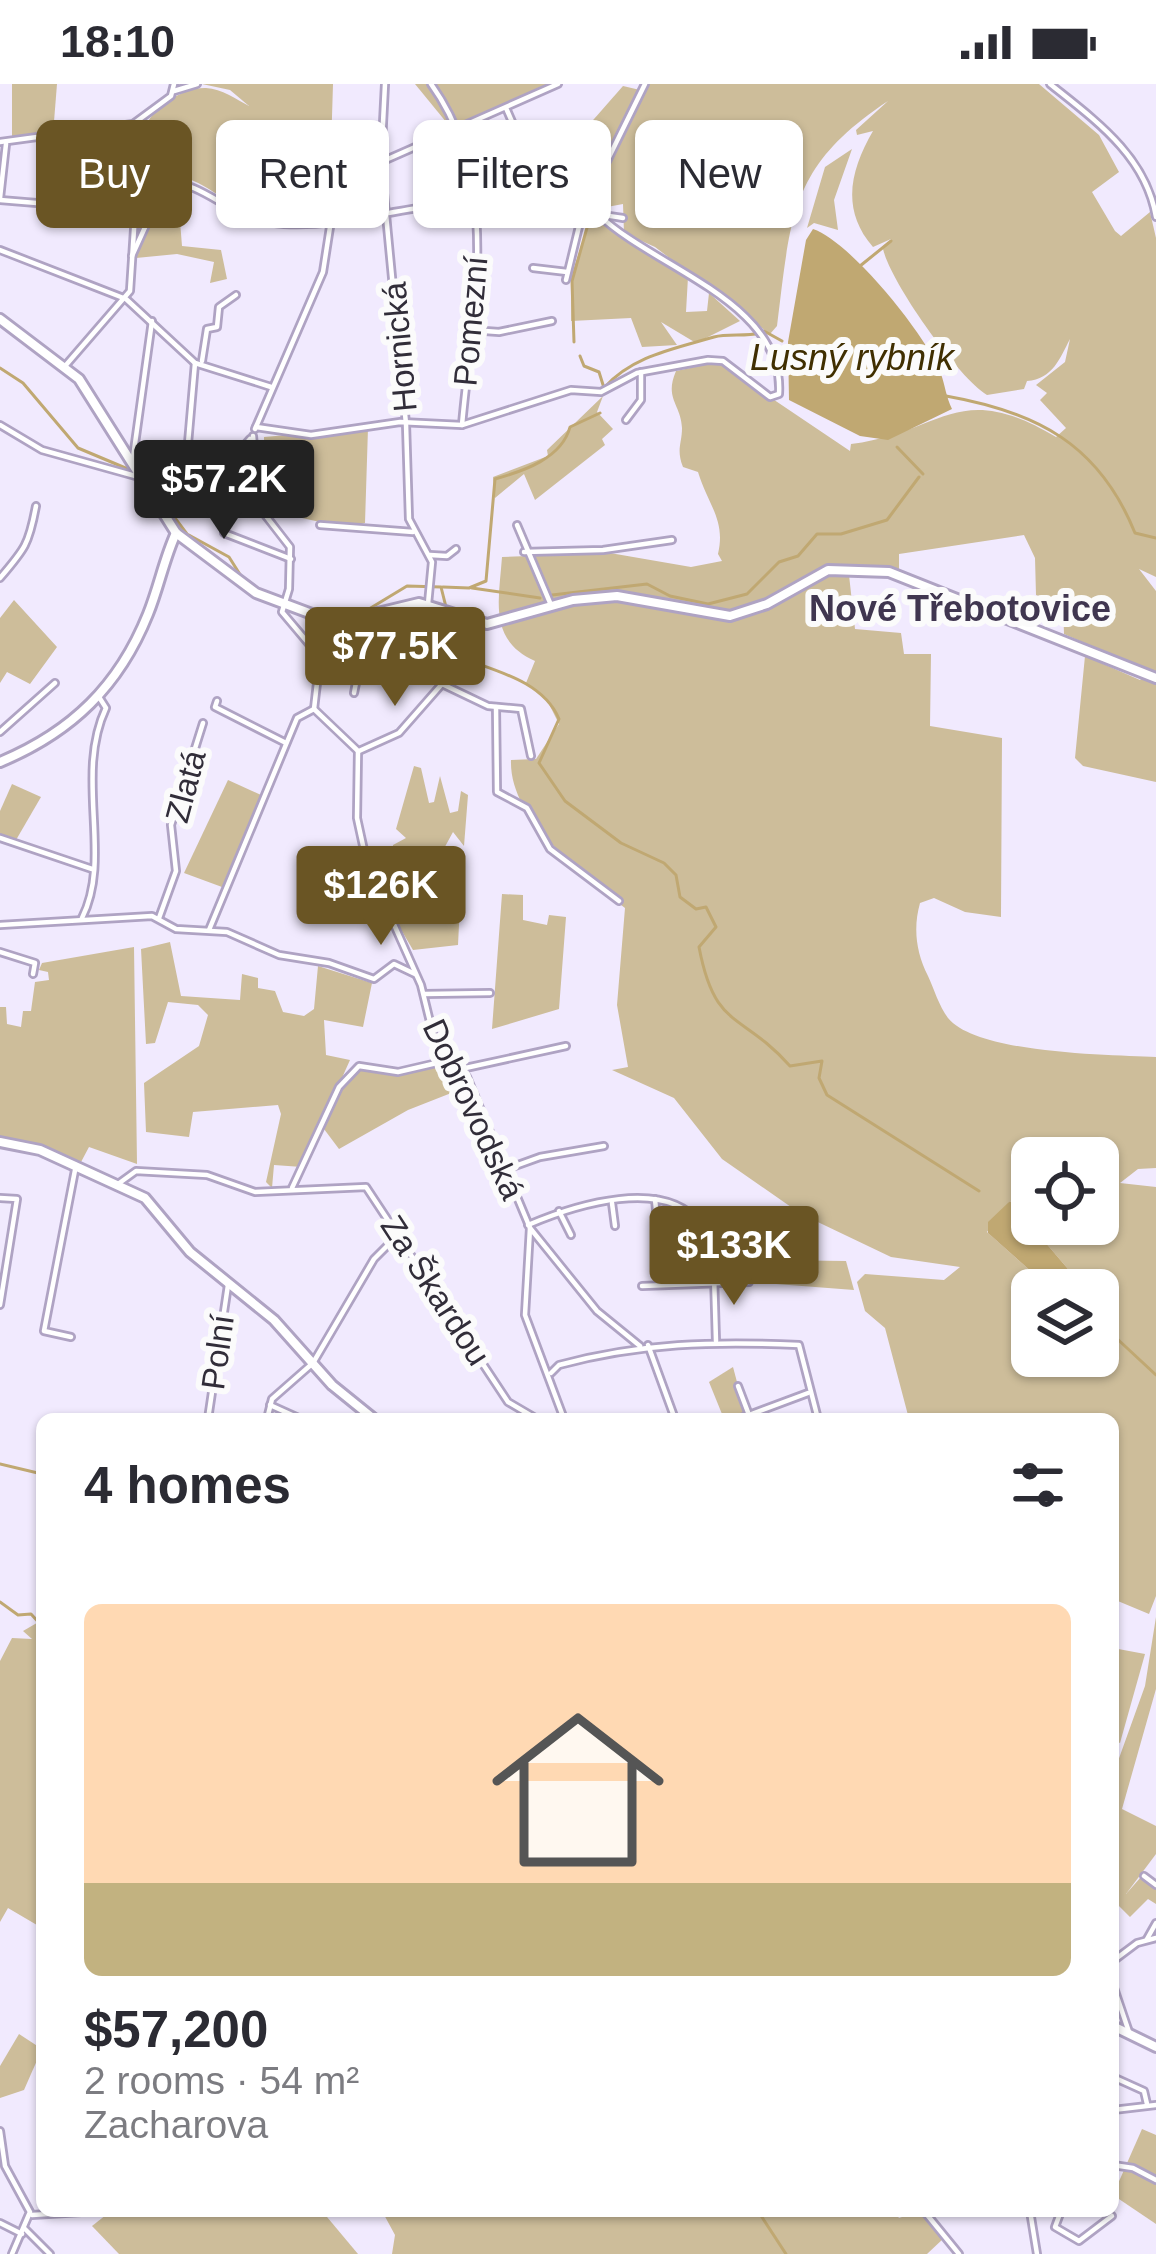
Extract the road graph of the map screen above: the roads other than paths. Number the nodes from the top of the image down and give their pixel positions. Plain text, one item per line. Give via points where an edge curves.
1 (174, 84) edge
2 (196, 84) edge
3 (385, 84) edge
4 (431, 84) edge
5 (558, 84) edge
6 (645, 84) edge
7 (1050, 84) edge
8 (171, 96) junction
9 (506, 108) junction
10 (144, 120) edge
11 (383, 120) edge
12 (450, 120) edge
13 (478, 120) edge
14 (511, 120) edge
15 (36, 138) edge
16 (3, 142) edge
17 (611, 153) edge
18 (0, 199) edge
19 (36, 202) edge
20 (216, 202) edge
21 (611, 217) edge
22 (1156, 217) edge
23 (622, 218) dead end
24 (611, 227) edge
25 (133, 228) edge
26 (330, 228) edge
27 (386, 228) edge
28 (477, 228) edge
29 (582, 228) edge
30 (0, 250) edge
31 (132, 256) junction
32 (533, 268) dead end
33 (236, 295) dead end
34 (126, 299) junction
35 (0, 320) edge
36 (152, 321) junction
37 (552, 321) dead end
38 (471, 330) junction
39 (198, 363) junction
40 (66, 365) junction
41 (639, 372) junction
42 (271, 387) junction
43 (626, 420) dead end
44 (0, 424) edge
45 (406, 424) junction
46 (462, 425) junction
47 (256, 427) junction
48 (253, 436) junction
49 (187, 455) dead end
50 (230, 462) junction
51 (136, 470) junction
52 (256, 486) junction
53 (199, 488) dead end
54 (36, 506) dead end
55 (24, 511) dead end
56 (34, 517) junction
57 (320, 525) dead end
58 (518, 525) dead end
59 (413, 532) junction
60 (176, 533) junction
61 (224, 533) dead end
62 (672, 540) dead end
63 (457, 549) dead end
64 (524, 552) junction
65 (430, 555) junction
66 (291, 559) junction
67 (0, 578) edge
68 (428, 604) junction
69 (551, 605) junction
70 (283, 608) junction
71 (444, 610) junction
72 (367, 618) junction
73 (1156, 678) edge
74 (55, 683) dead end
75 (442, 684) junction
76 (353, 693) dead end
77 (99, 697) junction
78 (217, 701) dead end
79 (496, 707) junction
80 (314, 709) junction
81 (85, 712) junction
82 (99, 722) junction
83 (203, 723) dead end
84 (0, 732) edge
85 (286, 743) junction
86 (358, 751) junction
87 (531, 756) dead end
88 (0, 762) edge
89 (0, 838) edge
90 (92, 868) junction
91 (619, 901) dead end
92 (82, 918) junction
93 (159, 918) junction
94 (0, 926) edge
95 (209, 930) junction
96 (0, 952) edge
97 (33, 974) dead end
98 (415, 974) junction
99 (490, 993) dead end
100 (424, 994) junction
101 (566, 1046) dead end
102 (454, 1059) junction
103 (461, 1069) junction
104 (0, 1142) edge
105 (604, 1146) dead end
106 (76, 1165) junction
107 (504, 1170) junction
108 (118, 1184) junction
109 (291, 1190) junction
110 (0, 1198) edge
111 (655, 1199) junction
112 (612, 1203) junction
113 (559, 1211) junction
114 (657, 1220) dead end
115 (529, 1226) junction
116 (615, 1226) dead end
117 (701, 1226) dead end
118 (400, 1233) junction
119 (571, 1234) dead end
120 (667, 1275) dead end
121 (713, 1279) junction
122 (749, 1282) dead end
123 (228, 1285) junction
124 (668, 1285) junction
125 (642, 1286) dead end
126 (0, 1305) edge
127 (71, 1337) dead end
128 (716, 1341) junction
129 (644, 1346) junction
130 (314, 1364) junction
131 (550, 1373) junction
132 (739, 1386) dead end
133 (808, 1393) junction
134 (270, 1405) junction
135 (209, 1413) edge
136 (268, 1413) edge
137 (288, 1413) edge
138 (367, 1413) edge
139 (527, 1413) edge
140 (562, 1413) edge
141 (672, 1413) edge
142 (744, 1413) edge
143 (753, 1413) edge
144 (816, 1413) edge
145 (1144, 1876) dead end
146 (1156, 1885) edge
147 (1156, 1923) edge
148 (1156, 1938) edge
149 (1147, 1939) junction
150 (1119, 1957) edge
151 (1119, 2002) edge
152 (1119, 2028) edge
153 (1129, 2032) junction
154 (1156, 2047) edge
155 (1119, 2080) edge
156 (1147, 2104) junction
157 (1156, 2105) edge
158 (1119, 2109) edge
159 (0, 2131) edge
160 (1119, 2166) edge
161 (1156, 2180) edge
162 (30, 2216) junction
163 (36, 2216) edge
164 (929, 2217) edge
165 (1031, 2217) edge
166 (1058, 2217) edge
167 (1111, 2217) edge
168 (1045, 2221) dead end
169 (0, 2222) edge
170 (1055, 2227) junction
171 (23, 2231) junction
172 (12, 2254) edge
173 (50, 2254) edge
174 (959, 2254) edge
175 (1037, 2254) edge

1 - 8 street
2 - 8 street
3 - 11 street, Hornická
4 - 12 street, Pomezní
5 - 9 street
6 - 17 street
7 - 22 street via 1133,161
8 - 10 street
9 - 13 street
9 - 14 street
15 - 16 street
16 - 18 street
18 - 19 street
20 - 31 street via 190,183 166,181
21 - 23 street
24 - 41 street via 672,261 763,333 776,355 780,391 770,397 723,361
25 - 31 street
26 - 42 street via 323,272
27 - 45 street, Hornická
28 - 38 street, Pomezní
29 - 32 street via 567,276
30 - 34 street
31 - 34 street
33 - 39 street via 219,307
34 - 36 street
34 - 40 street
35 - 40 street
36 - 39 street
36 - 51 street
37 - 38 street
38 - 46 street, Pomezní
39 - 42 street
39 - 49 street
40 - 51 street
41 - 43 street via 641,400
41 - 46 street via 601,392 571,389
42 - 47 street
44 - 51 street via 42,450
45 - 46 street
45 - 47 street via 311,434
45 - 59 street, Hornická
47 - 48 street
48 - 50 street
48 - 52 street
50 - 52 street via 228,472
50 - 53 street via 208,466
51 - 60 street
52 - 66 street via 259,507 287,537
54 - 56 street
55 - 56 street
56 - 67 street via 21,557
57 - 59 street
58 - 64 street
59 - 65 street
60 - 70 street
60 - 77 street via 128,657
61 - 66 street
62 - 64 street
63 - 65 street
64 - 69 street
65 - 68 street
66 - 70 street
68 - 71 street
68 - 72 street
69 - 71 street via 487,624
69 - 73 street via 652,598 730,616 828,570 890,572
70 - 72 street via 336,623
70 - 80 street via 320,654
71 - 75 street
72 - 76 street
74 - 84 street
75 - 79 street
75 - 86 street via 399,734
77 - 81 street
77 - 82 street via 106,708
78 - 85 street via 214,707
79 - 87 street via 521,709
79 - 91 street via 497,792 527,808 550,849
80 - 85 street via 297,718
80 - 86 street
81 - 82 street
81 - 88 street
82 - 90 street via 90,763
83 - 93 street, Zlatá via 171,825 176,871
85 - 95 street
86 - 98 street, Dobrovodská via 358,830
89 - 90 street
90 - 92 street
92 - 93 street
92 - 94 street
93 - 95 street via 176,929
95 - 98 street via 374,980 394,964
96 - 97 street via 35,963
98 - 100 street, Dobrovodská
99 - 100 street
100 - 102 street, Dobrovodská via 433,1034
101 - 103 street
102 - 103 street, Dobrovodská
102 - 109 street via 398,1072 359,1066 340,1087
103 - 107 street, Dobrovodská
104 - 106 street
105 - 107 street
106 - 108 street
106 - 127 street via 44,1331
107 - 115 street, Dobrovodská
108 - 109 street, Za Škardou via 136,1171
108 - 123 street via 145,1198 167,1231
109 - 118 street, Za Škardou via 366,1187
110 - 126 street via 17,1199
111 - 112 street
111 - 114 street
111 - 117 street via 676,1201
112 - 113 street
112 - 116 street
113 - 115 street
113 - 119 street
115 - 129 street, Dobrovodská via 597,1311
115 - 131 street via 525,1315
118 - 130 street via 374,1259
118 - 139 street, Za Škardou via 508,1402
120 - 124 street
121 - 122 street
121 - 124 street
121 - 128 street
123 - 130 street
123 - 135 street, Polní
124 - 125 street
128 - 129 street
128 - 133 street via 799,1345
129 - 131 street
129 - 141 street, Dobrovodská
130 - 134 street
130 - 138 street
131 - 140 street
132 - 142 street
133 - 143 street
133 - 144 street
134 - 136 street
134 - 137 street
145 - 146 street
147 - 149 street
148 - 149 street
149 - 150 street
151 - 153 street
152 - 153 street
153 - 154 street
155 - 156 street via 1146,2093
156 - 157 street
156 - 158 street
159 - 162 street via 5,2166
160 - 161 street
162 - 163 street
162 - 171 street
164 - 174 street
165 - 175 street
166 - 170 street
167 - 170 street via 1082,2241
168 - 170 street
169 - 171 street
171 - 172 street
171 - 173 street

